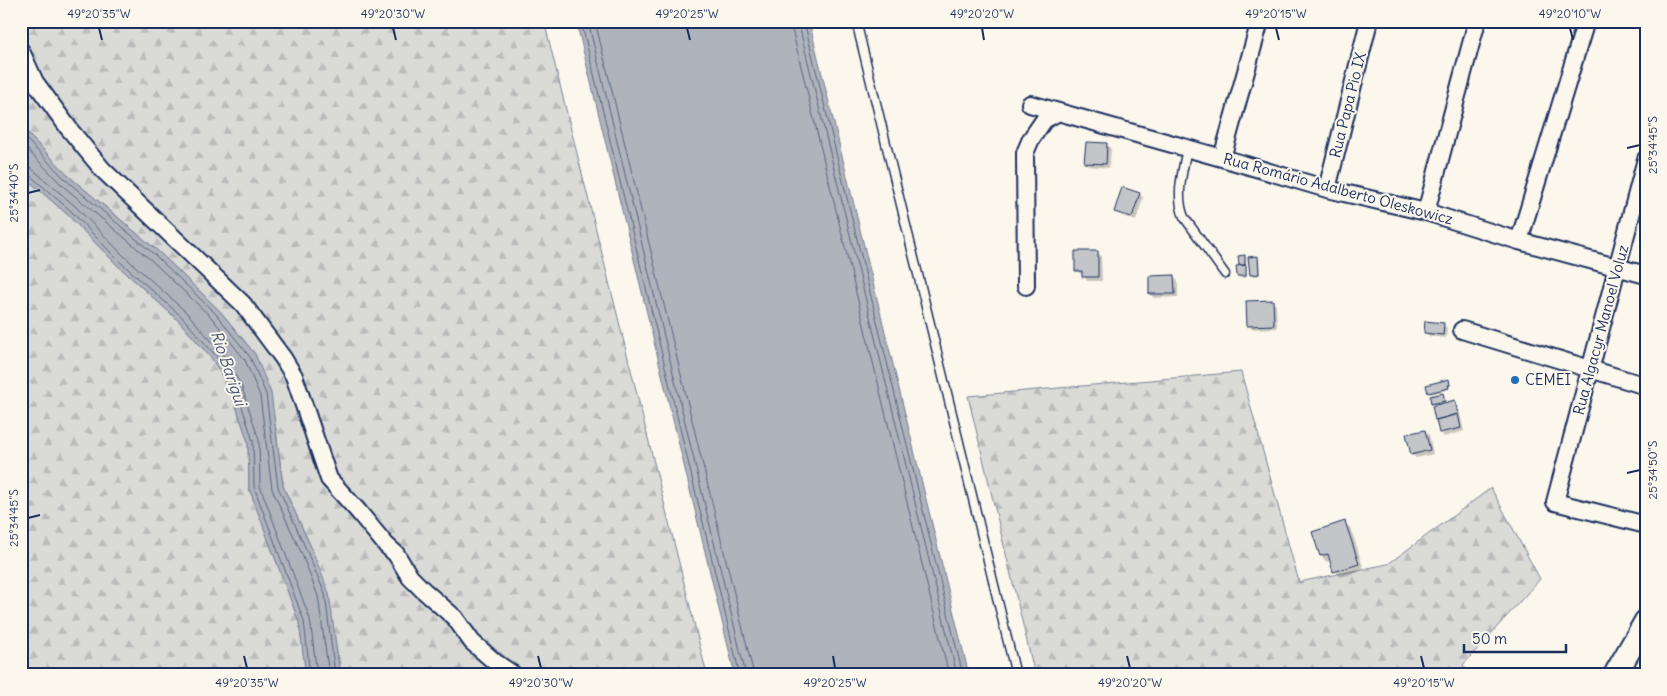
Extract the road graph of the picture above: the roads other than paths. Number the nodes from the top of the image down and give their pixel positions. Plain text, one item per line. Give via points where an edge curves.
1 (856, 21) edge
2 (1260, 21) edge
3 (1369, 21) edge
4 (1477, 21) edge
5 (1586, 21) edge
6 (21, 51) edge
7 (1030, 104) dead end
8 (1060, 112) junction
9 (1187, 148) junction
10 (1222, 158) junction
11 (1646, 159) edge
12 (1327, 189) junction
13 (1426, 212) junction
14 (1519, 241) junction
15 (1618, 268) junction
16 (1225, 274) dead end
17 (1646, 276) edge
18 (1026, 286) dead end
19 (1462, 330) dead end
20 (1590, 369) junction
21 (1646, 386) edge
22 (1646, 525) edge
23 (1646, 621) edge
24 (514, 675) edge
25 (1016, 675) edge
26 (1615, 675) edge

1 - 25 lane
2 - 10 street
3 - 12 street, Rua Papa Pio IX
4 - 13 street
5 - 14 street
6 - 24 street via 35,82 104,170 243,304 283,358 294,376 329,479 396,554 410,577 455,618 472,642
7 - 8 street, Rua Romário Adalberto Oleskowicz
8 - 9 street, Rua Romário Adalberto Oleskowicz
8 - 18 street via 1044,120 1025,154
9 - 10 street, Rua Romário Adalberto Oleskowicz
9 - 16 lane via 1179,192 1180,208
10 - 12 street, Rua Romário Adalberto Oleskowicz
11 - 15 street, Rua Algacyr Manoel Voluz
12 - 13 street, Rua Romário Adalberto Oleskowicz
13 - 14 street, Rua Romário Adalberto Oleskowicz
14 - 15 street, Rua Romário Adalberto Oleskowicz
15 - 17 street, Rua Romário Adalberto Oleskowicz
15 - 20 street, Rua Algacyr Manoel Voluz
19 - 20 street
20 - 21 street
20 - 22 street, Rua Algacyr Manoel Voluz via 1555,502
23 - 26 main road

